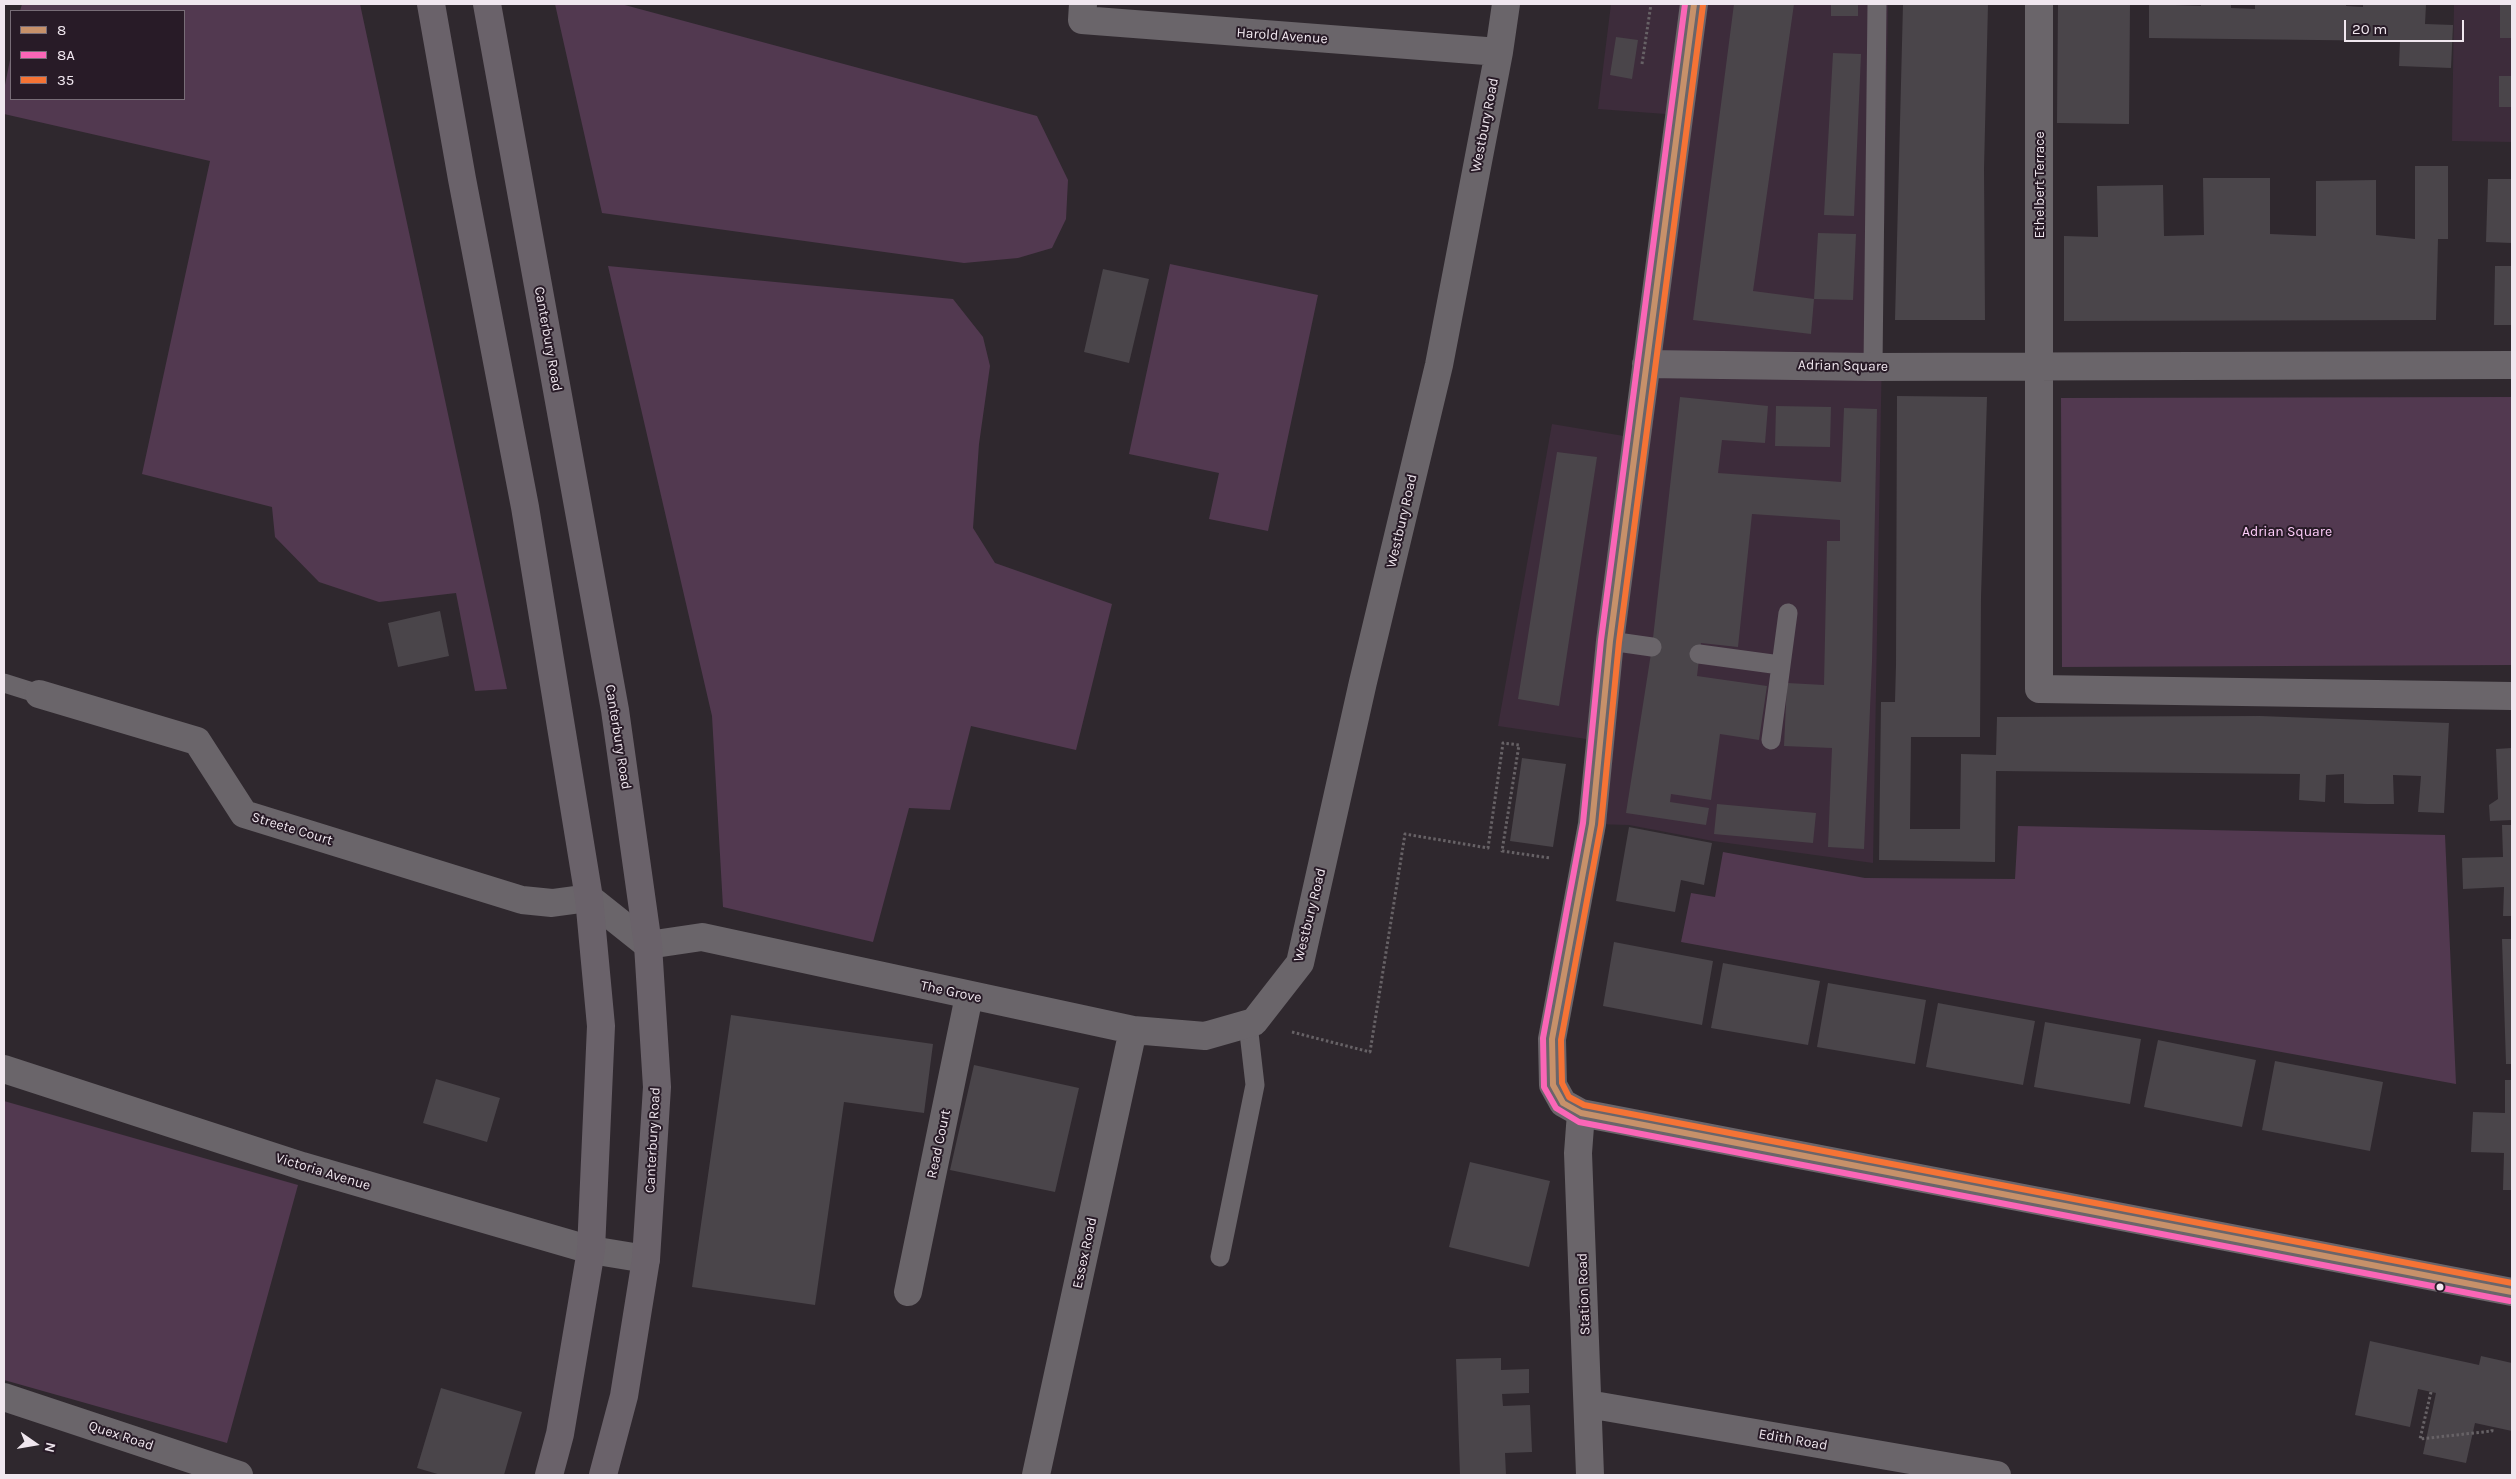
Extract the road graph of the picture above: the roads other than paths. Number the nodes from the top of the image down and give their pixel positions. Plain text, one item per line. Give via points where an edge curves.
1 (431, 4) edge
2 (487, 4) edge
3 (1084, 4) edge
4 (1506, 4) edge
5 (1694, 4) edge
6 (1877, 4) edge
7 (2039, 4) edge
8 (1499, 52) junction
9 (1646, 364) junction
10 (2512, 364) edge
11 (2041, 366) junction
12 (1873, 367) junction
13 (1788, 613) dead end
14 (1610, 641) junction
15 (1652, 647) dead end
16 (1699, 654) dead end
17 (1780, 665) junction
18 (4, 684) edge
19 (39, 694) joint
20 (2512, 696) edge
21 (1771, 740) dead end
22 (589, 898) junction
23 (648, 945) junction
24 (969, 996) junction
25 (1251, 1023) junction
26 (1133, 1030) junction
27 (4, 1069) edge
28 (1581, 1113) junction
29 (591, 1250) junction
30 (1220, 1257) dead end
31 (646, 1259) junction
32 (908, 1292) dead end
33 (2512, 1292) edge
34 (4, 1397) edge
35 (1588, 1404) junction
36 (239, 1475) edge
37 (549, 1475) edge
38 (603, 1475) edge
39 (1036, 1475) edge
40 (1590, 1475) edge
41 (1997, 1475) edge

1 - 22 highway via 525,507
2 - 23 highway, Canterbury Road via 615,710
3 - 8 street, Harold Avenue via 1082,20
4 - 8 street, Westbury Road
5 - 9 street
6 - 12 lane
7 - 11 street, Ethelbert Terrace
8 - 25 street, Westbury Road via 1439,365 1300,964
9 - 12 street, Adrian Square
9 - 14 street
10 - 11 street, Adrian Square
11 - 12 street, Adrian Square
11 - 20 street via 2040,689
13 - 17 lane
14 - 15 lane
14 - 28 street via 1592,824 1552,1039 1553,1085 1563,1103
16 - 17 lane
17 - 21 lane
18 - 19 lane, Streete Court
19 - 22 street, Streete Court via 198,741 244,814 522,900 552,903
22 - 23 street
22 - 29 highway via 601,1026
23 - 24 street, The Grove via 702,937
23 - 31 highway, Canterbury Road via 657,1087
24 - 26 street, The Grove
24 - 32 street, Read Court
25 - 26 street, The Grove via 1205,1036
25 - 30 lane via 1255,1084
26 - 39 street, Essex Road
27 - 29 street, Victoria Avenue via 302,1166
28 - 33 street
28 - 35 street, Station Road via 1578,1153
29 - 31 street, Victoria Avenue
29 - 37 highway via 560,1434
31 - 38 highway, Canterbury Road via 624,1396
34 - 36 street, Quex Road
35 - 40 street, Station Road
35 - 41 street, Edith Road

